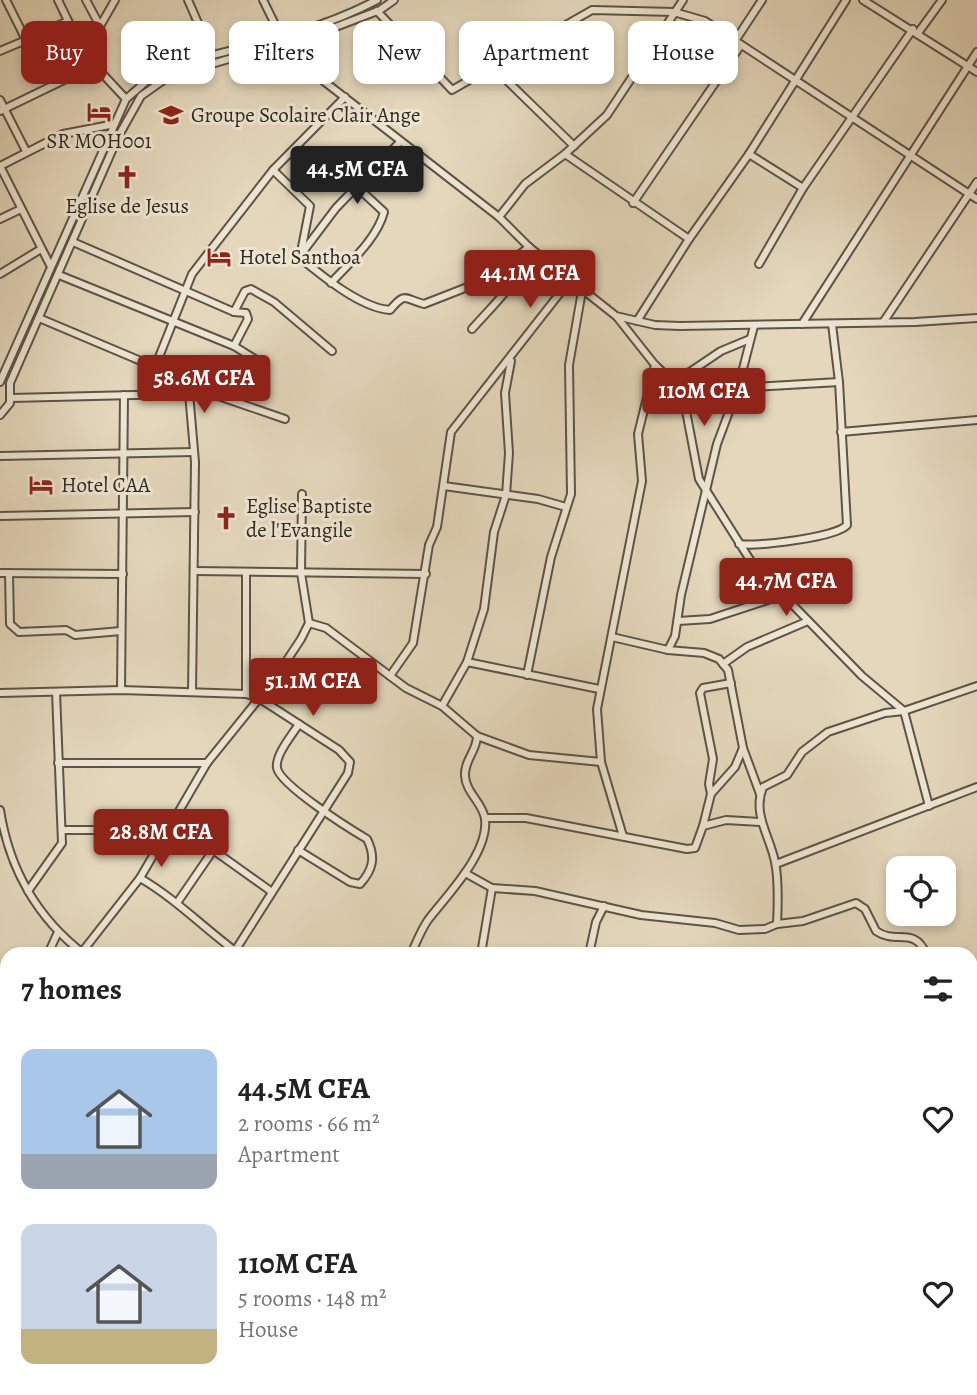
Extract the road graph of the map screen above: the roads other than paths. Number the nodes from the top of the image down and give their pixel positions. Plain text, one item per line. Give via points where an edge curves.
1 (6, 0) edge
2 (58, 0) edge
3 (86, 0) edge
4 (115, 0) edge
5 (188, 0) edge
6 (263, 0) edge
7 (361, 0) edge
8 (377, 0) edge
9 (394, 0) edge
10 (683, 0) edge
11 (762, 0) edge
12 (846, 0) edge
13 (863, 0) edge
14 (942, 0) edge
15 (367, 6) junction
16 (377, 11) junction
17 (674, 12) junction
18 (68, 21) edge
19 (97, 21) edge
20 (103, 21) edge
21 (197, 21) edge
22 (273, 21) edge
23 (330, 21) edge
24 (573, 21) edge
25 (705, 21) edge
26 (339, 23) edge
27 (21, 30) edge
28 (916, 31) junction
29 (21, 42) edge
30 (738, 43) joint
31 (0, 51) edge
32 (977, 52) edge
33 (229, 57) edge
34 (968, 66) junction
35 (977, 72) edge
36 (107, 79) edge
37 (796, 80) junction
38 (56, 84) edge
39 (143, 84) edge
40 (328, 84) edge
41 (463, 84) edge
42 (510, 84) edge
43 (711, 84) edge
44 (345, 97) junction
45 (125, 99) junction
46 (0, 100) edge
47 (2, 110) edge
48 (852, 117) junction
49 (113, 124) junction
50 (125, 124) junction
51 (400, 142) junction
52 (573, 146) junction
53 (26, 151) junction
54 (565, 154) junction
55 (749, 154) junction
56 (911, 155) junction
57 (0, 166) edge
58 (273, 170) junction
59 (977, 182) edge
60 (357, 187) junction
61 (803, 187) junction
62 (970, 194) junction
63 (977, 199) edge
64 (633, 203) junction
65 (21, 209) junction
66 (499, 217) junction
67 (0, 219) edge
68 (689, 239) junction
69 (73, 242) junction
70 (529, 247) junction
71 (41, 249) junction
72 (299, 257) junction
73 (759, 264) dead end
74 (50, 265) junction
75 (0, 274) edge
76 (58, 275) junction
77 (568, 278) junction
78 (331, 283) junction
79 (582, 290) junction
80 (184, 291) junction
81 (234, 312) junction
82 (616, 316) junction
83 (39, 318) junction
84 (977, 318) edge
85 (637, 321) junction
86 (884, 321) junction
87 (174, 322) junction
88 (802, 324) junction
89 (832, 324) junction
90 (754, 326) junction
91 (472, 329) dead end
92 (750, 340) junction
93 (234, 346) junction
94 (332, 351) dead end
95 (512, 356) junction
96 (0, 357) edge
97 (9, 359) junction
98 (258, 361) dead end
99 (655, 365) junction
100 (155, 367) junction
101 (675, 382) junction
102 (839, 382) junction
103 (0, 384) edge
104 (737, 388) junction
105 (9, 390) junction
106 (190, 390) junction
107 (124, 395) junction
108 (11, 398) junction
109 (1, 411) edge
110 (285, 419) dead end
111 (977, 420) edge
112 (841, 432) junction
113 (193, 452) junction
114 (122, 453) junction
115 (0, 456) edge
116 (444, 486) junction
117 (705, 491) junction
118 (302, 494) dead end
119 (506, 495) junction
120 (566, 507) junction
121 (195, 512) junction
122 (123, 513) junction
123 (0, 516) edge
124 (739, 544) junction
125 (194, 571) junction
126 (246, 572) junction
127 (0, 573) edge
128 (9, 573) junction
129 (301, 573) junction
130 (123, 574) junction
131 (426, 574) junction
132 (783, 595) junction
133 (678, 621) junction
134 (808, 621) junction
135 (309, 623) junction
136 (121, 631) junction
137 (612, 637) junction
138 (668, 650) junction
139 (467, 662) junction
140 (723, 664) junction
141 (527, 675) junction
142 (390, 676) junction
143 (731, 683) junction
144 (977, 686) edge
145 (599, 689) junction
146 (121, 690) junction
147 (55, 692) junction
148 (192, 692) junction
149 (0, 693) edge
150 (246, 694) junction
151 (257, 697) junction
152 (442, 706) junction
153 (904, 712) junction
154 (299, 724) junction
155 (477, 736) junction
156 (743, 748) junction
157 (601, 762) junction
158 (58, 763) junction
159 (207, 763) junction
160 (977, 788) edge
161 (711, 794) junction
162 (760, 794) junction
163 (929, 806) junction
164 (0, 810) edge
165 (322, 811) junction
166 (485, 818) junction
167 (174, 822) junction
168 (760, 822) junction
169 (703, 826) junction
170 (62, 830) junction
171 (623, 836) junction
172 (164, 837) junction
173 (3, 845) edge
174 (298, 850) junction
175 (212, 852) junction
176 (776, 864) junction
177 (465, 873) junction
178 (140, 878) junction
179 (492, 888) junction
180 (28, 891) junction
181 (272, 892) junction
182 (177, 903) junction
183 (604, 906) junction
184 (777, 924) junction
185 (58, 932) junction
186 (51, 947) edge
187 (76, 947) edge
188 (88, 947) edge
189 (228, 947) edge
190 (240, 947) edge
191 (414, 947) edge
192 (482, 947) edge
193 (591, 947) edge
194 (923, 947) edge

1 - 27 street
2 - 18 street
3 - 19 street
4 - 20 street
5 - 21 street
6 - 22 street
7 - 15 street
8 - 15 street
9 - 16 street
10 - 17 street
11 - 30 street
12 - 37 street
13 - 28 street
14 - 28 street
15 - 23 street
16 - 26 street
16 - 41 street via 452,90
17 - 24 street via 592,10
17 - 25 street
17 - 52 street via 607,115
28 - 34 street
28 - 48 street
29 - 31 street
30 - 37 street
32 - 34 street
33 - 50 street via 168,77 141,96
34 - 35 street
34 - 56 street
36 - 45 street
37 - 48 street
37 - 55 street
38 - 47 street
39 - 45 street
40 - 44 street
42 - 52 street
43 - 64 street
44 - 51 street
44 - 58 street
45 - 49 street
46 - 47 street
47 - 53 street
48 - 56 street
48 - 61 street
49 - 50 street
49 - 53 street via 63,134
49 - 74 street
50 - 69 street
51 - 60 street
51 - 66 street
52 - 54 street
53 - 57 street
54 - 64 street
54 - 66 street via 525,184
55 - 61 street
55 - 68 street
56 - 62 street
56 - 88 street
57 - 65 street
58 - 72 street via 310,206
58 - 80 street via 192,274
59 - 62 street
60 - 72 street
60 - 78 street via 384,212 366,244
61 - 73 street
62 - 63 street
62 - 86 street
64 - 68 street
65 - 67 street
65 - 71 street
66 - 70 street
68 - 85 street
69 - 76 street
69 - 80 street
70 - 77 street
70 - 78 street via 488,279 424,304 408,297 383,310
70 - 91 street via 515,280
71 - 74 street
71 - 75 street
72 - 78 street
74 - 97 street
76 - 83 street
76 - 87 street
77 - 79 street
77 - 95 street
79 - 82 street
79 - 120 street via 569,365 571,494
80 - 81 street
80 - 87 street
81 - 93 street via 246,313 248,318
81 - 94 street via 245,291 251,289 274,302
82 - 85 street
82 - 99 street
83 - 100 street
83 - 105 street
84 - 86 street
85 - 90 street
86 - 89 street
87 - 93 street
87 - 100 street
88 - 89 street
88 - 90 street
89 - 102 street
90 - 92 street
92 - 101 street via 721,351
92 - 104 street
93 - 98 street
95 - 116 street via 451,432
95 - 119 street via 505,393
96 - 97 street
97 - 103 street
99 - 101 street
99 - 137 street via 638,433 642,481
100 - 106 street
101 - 117 street via 682,390
102 - 104 street
102 - 112 street
103 - 105 street
104 - 117 street
105 - 108 street
106 - 107 street
106 - 110 street
106 - 113 street
107 - 108 street
107 - 114 street
108 - 109 street
111 - 112 street
112 - 124 street via 849,515 843,530 760,545
113 - 114 street
113 - 121 street
114 - 115 street
114 - 122 street
116 - 119 street
116 - 131 street
117 - 124 street
117 - 133 street
118 - 129 street
119 - 120 street
119 - 139 street via 494,532 484,609
120 - 141 street
121 - 122 street
121 - 125 street
122 - 123 street
122 - 130 street
124 - 132 street
125 - 126 street
125 - 148 street
126 - 129 street
126 - 150 street
127 - 128 street
128 - 130 street
128 - 136 street via 10,624 19,632 66,630 75,635
129 - 131 street
129 - 135 street
130 - 136 street
131 - 142 street via 413,643
132 - 133 street via 709,619
132 - 134 street
133 - 138 street
134 - 140 street via 747,647
134 - 153 street
135 - 142 street via 326,628
135 - 151 street via 274,680
136 - 146 street
137 - 138 street
137 - 145 street
138 - 140 street via 704,653
139 - 141 street
139 - 152 street
140 - 143 street
141 - 145 street
142 - 152 street
143 - 156 street
143 - 161 street via 703,688 700,693 713,759
144 - 153 street
145 - 157 street
146 - 147 street
146 - 148 street
147 - 149 street
147 - 158 street
148 - 150 street
150 - 151 street
151 - 154 street
151 - 159 street
152 - 155 street
153 - 162 street via 885,713 819,737 802,752 790,772 769,783
153 - 163 street
154 - 165 street via 277,769
154 - 165 street via 339,750 349,762 348,773
155 - 157 street via 529,755
155 - 166 street via 465,762 465,777
156 - 161 street via 736,767
156 - 162 street
157 - 171 street
158 - 159 street
158 - 170 street
159 - 167 street
160 - 163 street
161 - 169 street
162 - 168 street
163 - 176 street
164 - 173 street
165 - 174 street
165 - 174 street via 367,839 373,860 369,874 360,884 350,883
166 - 171 street via 526,818
166 - 177 street via 477,851
167 - 172 street
167 - 175 street
168 - 169 street via 726,820
168 - 176 street
169 - 171 street via 695,848 687,849
170 - 172 street
170 - 180 street via 62,842
172 - 178 street
173 - 180 street
174 - 181 street
175 - 181 street
175 - 182 street
176 - 184 street
177 - 179 street
177 - 191 street via 426,923
178 - 182 street
178 - 188 street
179 - 183 street via 535,891
179 - 192 street
180 - 185 street
181 - 190 street
182 - 189 street
183 - 184 street via 738,930
183 - 193 street
184 - 194 street via 803,921 856,903 865,909 876,931 893,938 916,939
185 - 186 street
185 - 187 street

